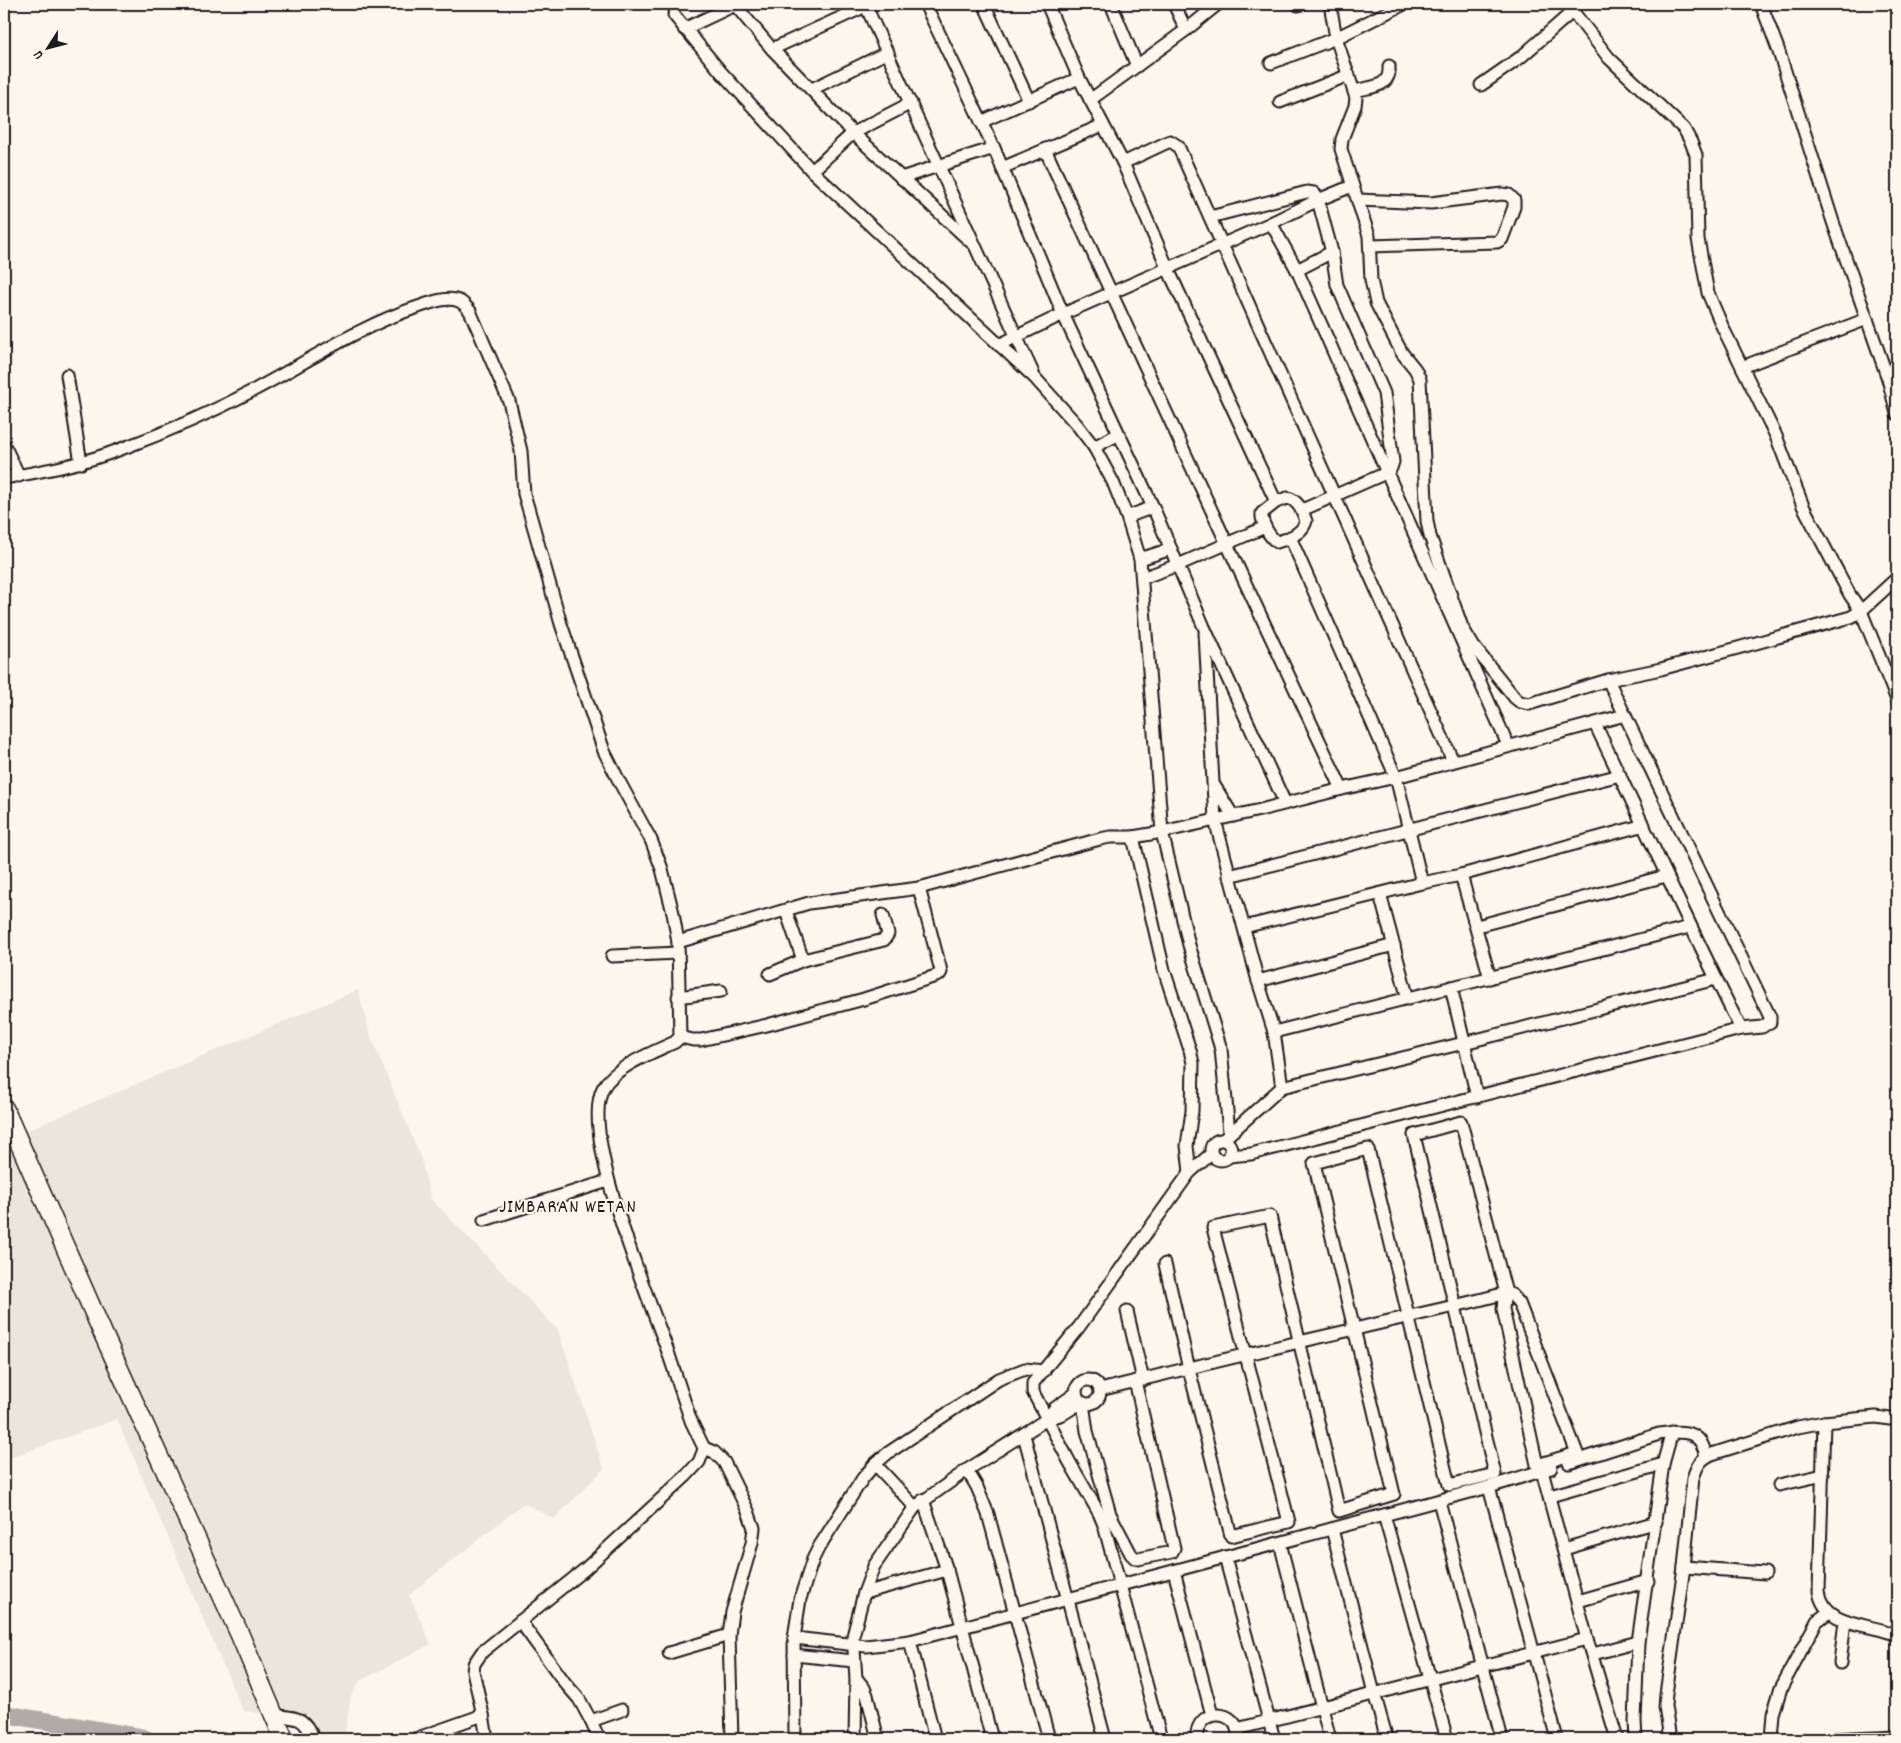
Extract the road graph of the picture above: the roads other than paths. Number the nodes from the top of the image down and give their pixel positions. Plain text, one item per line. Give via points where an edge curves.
1 (736, 4) edge
2 (926, 4) edge
3 (984, 4) edge
4 (1047, 4) edge
5 (1111, 4) edge
6 (1174, 4) edge
7 (1218, 4) edge
8 (1330, 4) edge
9 (1404, 4) edge
10 (1761, 4) edge
11 (866, 5) edge
12 (1569, 8) edge
13 (674, 15) dead end
14 (684, 29) junction
15 (1186, 30) junction
16 (1336, 38) junction
17 (772, 49) junction
18 (888, 52) junction
19 (1271, 63) dead end
20 (1137, 66) junction
21 (1390, 66) dead end
22 (1349, 75) junction
23 (1079, 78) junction
24 (1482, 85) dead end
25 (812, 90) junction
26 (1355, 91) junction
27 (1090, 100) junction
28 (1029, 101) junction
29 (1280, 102) dead end
30 (911, 104) junction
31 (982, 122) junction
32 (1103, 125) junction
33 (853, 133) junction
34 (994, 148) junction
35 (1045, 150) junction
36 (1123, 162) junction
37 (940, 165) junction
38 (1002, 168) junction
39 (812, 171) junction
40 (901, 178) junction
41 (1352, 186) junction
42 (1318, 200) junction
43 (1358, 200) junction
44 (1210, 217) junction
45 (1271, 223) junction
46 (1221, 245) junction
47 (975, 246) junction
48 (1370, 246) junction
49 (1332, 252) junction
50 (1168, 269) junction
51 (1297, 270) junction
52 (1111, 294) junction
53 (1063, 314) junction
54 (1867, 319) junction
55 (1017, 338) junction
56 (999, 345) junction
57 (1742, 367) junction
58 (66, 375) dead end
59 (1035, 378) junction
60 (1897, 414) edge
61 (1119, 434) junction
62 (4, 445) edge
63 (1094, 447) junction
64 (80, 463) junction
65 (1386, 473) junction
66 (19, 476) junction
67 (4, 478) edge
68 (1334, 495) junction
69 (1276, 502) junction
70 (1153, 508) junction
71 (1302, 510) junction
72 (1127, 517) junction
73 (1265, 527) junction
74 (1290, 537) junction
75 (1227, 544) junction
76 (1171, 548) junction
77 (1140, 559) junction
78 (1178, 565) junction
79 (1142, 578) junction
80 (1897, 578) edge
81 (1861, 611) junction
82 (1204, 627) junction
83 (1608, 680) junction
84 (1897, 700) edge
85 (1625, 715) junction
86 (1595, 724) junction
87 (1508, 746) junction
88 (1453, 761) junction
89 (1620, 775) junction
90 (1396, 777) junction
91 (1213, 783) junction
92 (1342, 789) junction
93 (1285, 803) junction
94 (1232, 816) junction
95 (1214, 820) junction
96 (1644, 825) junction
97 (1409, 830) junction
98 (1162, 832) junction
99 (1130, 837) junction
100 (1462, 875) junction
101 (1229, 876) junction
102 (1666, 876) junction
103 (1422, 882) junction
104 (919, 888) junction
105 (1380, 894) junction
106 (786, 911) junction
107 (883, 915) dead end
108 (1477, 926) junction
109 (1244, 927) junction
110 (1690, 927) junction
111 (1394, 945) junction
112 (678, 947) junction
113 (612, 956) dead end
114 (803, 960) junction
115 (770, 974) dead end
116 (1490, 978) junction
117 (1716, 979) junction
118 (1258, 981) junction
119 (1451, 987) junction
120 (721, 991) dead end
121 (678, 997) junction
122 (1408, 999) junction
123 (1740, 1029) junction
124 (1274, 1032) junction
125 (680, 1037) junction
126 (1464, 1043) junction
127 (1282, 1087) junction
128 (1477, 1097) junction
129 (4, 1108) edge
130 (1227, 1136) junction
131 (1211, 1154) junction
132 (1229, 1156) junction
133 (1190, 1172) junction
134 (608, 1180) junction
135 (484, 1220) dead end
136 (1165, 1264) dead end
137 (1506, 1294) junction
138 (1454, 1307) junction
139 (1127, 1311) dead end
140 (1408, 1317) junction
141 (1353, 1329) junction
142 (1299, 1342) junction
143 (1246, 1356) junction
144 (1189, 1369) junction
145 (1044, 1371) junction
146 (1139, 1380) junction
147 (1100, 1390) junction
148 (1080, 1399) junction
149 (1047, 1419) junction
150 (1897, 1420) edge
151 (1824, 1422) junction
152 (1672, 1432) junction
153 (1024, 1435) junction
154 (704, 1448) junction
155 (1706, 1457) junction
156 (875, 1464) junction
157 (1663, 1464) junction
158 (967, 1470) junction
159 (1542, 1471) junction
160 (1823, 1475) junction
161 (1778, 1485) dead end
162 (1489, 1487) junction
163 (1550, 1496) junction
164 (1439, 1501) junction
165 (919, 1504) junction
166 (1384, 1515) junction
167 (1656, 1522) junction
168 (1332, 1529) junction
169 (1280, 1543) junction
170 (1564, 1550) junction
171 (1225, 1558) junction
172 (1684, 1567) junction
173 (947, 1570) junction
174 (1174, 1571) junction
175 (1765, 1573) dead end
176 (1648, 1581) junction
177 (1121, 1585) junction
178 (864, 1593) junction
179 (1068, 1599) junction
180 (1578, 1601) junction
181 (1829, 1612) junction
182 (1016, 1613) junction
183 (520, 1621) junction
184 (1844, 1621) junction
185 (962, 1627) junction
186 (1897, 1634) edge
187 (729, 1635) junction
188 (794, 1638) junction
189 (1587, 1639) junction
190 (910, 1640) junction
191 (1638, 1642) junction
192 (852, 1644) junction
193 (668, 1653) dead end
194 (1533, 1653) junction
195 (1593, 1654) junction
196 (794, 1655) junction
197 (854, 1661) junction
198 (1840, 1663) dead end
199 (1482, 1666) junction
200 (856, 1678) junction
201 (1430, 1679) junction
202 (1374, 1693) junction
203 (1322, 1707) junction
204 (622, 1710) dead end
205 (274, 1715) junction
206 (483, 1715) junction
207 (1212, 1716) junction
208 (591, 1721) junction
209 (1269, 1721) junction
210 (1238, 1734) edge
211 (1897, 1736) edge
212 (284, 1739) edge
213 (314, 1739) edge
214 (415, 1739) edge
215 (487, 1739) edge
216 (599, 1739) edge
217 (732, 1739) edge
218 (795, 1739) edge
219 (855, 1739) edge
220 (878, 1739) edge
221 (935, 1739) edge
222 (992, 1739) edge
223 (1049, 1739) edge
224 (1105, 1739) edge
225 (1161, 1739) edge
226 (1197, 1739) edge
227 (1274, 1739) edge
228 (1330, 1739) edge
229 (1387, 1739) edge
230 (1447, 1739) edge
231 (1502, 1739) edge
232 (1557, 1739) edge
233 (1617, 1739) edge
234 (1636, 1739) edge
235 (1670, 1739) edge
236 (1770, 1739) edge
237 (1832, 1739) edge

1 - 14 street
1 - 17 street
2 - 31 street
3 - 28 street
4 - 23 street
5 - 20 street
6 - 15 street
7 - 15 street
8 - 16 street
9 - 16 street
10 - 54 street
11 - 17 street
11 - 18 street
12 - 24 street via 1521,57
12 - 57 street via 1610,58 1684,129 1691,142 1696,155 1699,251 1708,293
13 - 14 street
14 - 39 street
15 - 20 street
16 - 19 street
16 - 22 street
17 - 25 street
18 - 25 street
18 - 30 street
20 - 27 street
21 - 26 street via 1390,76 1384,83
22 - 26 street
22 - 29 street
23 - 27 street
23 - 28 street
25 - 33 street
26 - 41 street via 1355,106 1341,149
27 - 32 street
28 - 31 street
30 - 33 street
30 - 37 street
31 - 34 street
32 - 35 street
32 - 36 street
33 - 39 street
33 - 40 street
34 - 37 street
34 - 38 street
35 - 38 street
35 - 52 street
36 - 44 street via 1173,142 1178,146
36 - 50 street
37 - 40 street
37 - 47 street
38 - 53 street
39 - 56 street
40 - 47 street
41 - 42 street
41 - 43 street
42 - 44 street via 1310,192
42 - 45 street
42 - 49 street
43 - 48 street
43 - 48 street via 1431,203 1502,194 1514,200 1502,239 1497,242
44 - 46 street
45 - 46 street
45 - 51 street
46 - 50 street
46 - 68 street
47 - 55 street
48 - 83 street via 1371,280 1376,303 1420,379 1427,521 1462,627 1474,647 1520,702 1529,704
49 - 51 street
49 - 65 street via 1337,285 1384,393 1393,462
50 - 52 street
50 - 69 street
51 - 65 street
52 - 53 street
52 - 75 street
53 - 55 street
53 - 61 street
54 - 57 street
54 - 60 street
55 - 56 street
55 - 59 street
56 - 59 street
57 - 81 street via 1776,436 1803,506
58 - 64 street
59 - 63 street
61 - 63 street
61 - 70 street
62 - 66 street
63 - 72 street
64 - 66 street
64 - 112 street via 122,449 215,409 380,321 448,299 464,303 510,401 521,451 524,494 561,624 604,750 651,840 662,869
65 - 68 street
65 - 87 street
66 - 67 street
68 - 71 street
68 - 88 street
69 - 71 street via 1289,498
69 - 73 street via 1262,513
70 - 72 street
70 - 76 street
71 - 74 street via 1305,525
72 - 77 street
73 - 74 street via 1276,541
73 - 75 street
74 - 90 street
75 - 78 street
75 - 92 street
76 - 77 street
76 - 78 street
77 - 79 street
78 - 79 street
78 - 82 street
79 - 98 street
80 - 81 street
81 - 83 street via 1806,630
81 - 84 street
82 - 91 street
82 - 93 street
83 - 85 street
85 - 86 street
85 - 123 street via 1770,1018 1766,1025
86 - 87 street
86 - 89 street
87 - 88 street
88 - 90 street
89 - 96 street
89 - 97 street
90 - 92 street
90 - 97 street
91 - 94 street
91 - 95 street
92 - 93 street
93 - 94 street
94 - 95 street
95 - 98 street
95 - 101 street
96 - 100 street
96 - 102 street
97 - 101 street
97 - 103 street
98 - 99 street
98 - 130 street via 1191,952 1221,1049
99 - 104 street via 1110,837
99 - 133 street via 1164,970 1193,1063 1187,1146
100 - 103 street
100 - 108 street
101 - 109 street
102 - 108 street
102 - 110 street
103 - 105 street
104 - 106 street via 809,903
104 - 125 street via 940,966 939,975 767,1026 701,1040
105 - 109 street
105 - 111 street
106 - 112 street
106 - 114 street
107 - 114 street via 888,934 884,940
108 - 116 street
109 - 118 street
110 - 116 street
110 - 117 street
111 - 118 street
111 - 122 street
112 - 113 street
112 - 121 street
114 - 115 street
116 - 119 street
117 - 123 street
117 - 126 street
118 - 124 street
119 - 122 street
119 - 126 street
120 - 121 street
121 - 125 street
122 - 124 street
123 - 128 street
124 - 127 street
125 - 134 street via 616,1072 604,1087 599,1107 599,1129
126 - 127 street
126 - 128 street
127 - 130 street
128 - 132 street via 1251,1154
129 - 205 main road
130 - 131 street via 1212,1144
130 - 132 street via 1231,1146
131 - 132 street via 1220,1160
131 - 133 street
133 - 145 street
134 - 135 street
134 - 154 street via 691,1421
136 - 144 street
137 - 137 street via 1512,1295 1519,1303 1577,1453 1537,1465 1503,1309
137 - 138 street
137 - 138 street via 1461,1122 1414,1135
138 - 140 street
138 - 140 street via 1495,1474 1448,1485
139 - 146 street
140 - 141 street
140 - 141 street via 1368,1148 1314,1163
141 - 142 street
141 - 142 street via 1394,1494 1339,1511
142 - 143 street
142 - 143 street via 1270,1216 1213,1228
143 - 144 street
143 - 144 street via 1288,1522 1231,1536
144 - 146 street
145 - 149 street via 1032,1388
145 - 156 street via 1025,1369 999,1379
146 - 147 street
146 - 148 street via 1174,1548 1172,1552 1138,1559 1131,1554 1110,1514
147 - 148 street via 1100,1396 1091,1404
147 - 148 street via 1094,1381 1086,1380 1079,1385
148 - 149 street via 1063,1414
149 - 153 street
149 - 177 street via 1099,1514
150 - 151 street via 1876,1417
151 - 155 street via 1798,1427
151 - 160 street
152 - 155 street via 1695,1435
152 - 157 street
152 - 159 street
153 - 158 street
153 - 179 street
154 - 183 street via 702,1457 686,1476 585,1569
154 - 187 street via 724,1462 754,1528
155 - 172 street via 1698,1464 1693,1478
156 - 165 street
156 - 188 street via 813,1559 800,1600
157 - 163 street
157 - 167 street
158 - 165 street
158 - 182 street via 986,1508
159 - 162 street
159 - 163 street
160 - 161 street
160 - 181 street via 1819,1591 1822,1604
162 - 164 street
162 - 194 street
163 - 170 street
164 - 166 street
164 - 199 street
165 - 173 street
165 - 178 street via 874,1566
166 - 168 street
166 - 201 street
167 - 170 street
167 - 176 street
168 - 169 street
168 - 202 street
169 - 171 street
169 - 203 street
170 - 180 street
171 - 174 street
171 - 209 street
172 - 175 street
172 - 235 street via 1665,1706
173 - 178 street
173 - 185 street
174 - 177 street
174 - 207 street
176 - 180 street
176 - 191 street
177 - 179 street
177 - 225 street
178 - 192 street
179 - 182 street
179 - 224 street
180 - 189 street
181 - 184 street
181 - 236 street via 1816,1623 1781,1688
182 - 185 street
182 - 223 street
183 - 206 street via 482,1652 474,1664
183 - 208 street via 579,1699
184 - 186 street
184 - 198 street
185 - 190 street
185 - 222 street
187 - 193 street
187 - 217 street
188 - 192 street
188 - 196 street
189 - 194 street
189 - 195 street
190 - 192 street via 874,1645
190 - 221 street
191 - 195 street
191 - 234 street
192 - 197 street
194 - 199 street
194 - 232 street
195 - 233 street
196 - 197 street
196 - 218 street
197 - 200 street
199 - 201 street
199 - 231 street
200 - 219 street
200 - 220 street via 867,1695
201 - 202 street
201 - 230 street
202 - 203 street
202 - 229 street
203 - 209 street
203 - 228 street
204 - 208 street
205 - 212 main road
205 - 213 street via 304,1721
206 - 214 street
206 - 215 street
207 - 210 street via 1227,1717 1235,1724
207 - 226 street via 1200,1725
208 - 216 street
209 - 210 street
209 - 227 street
211 - 237 street

